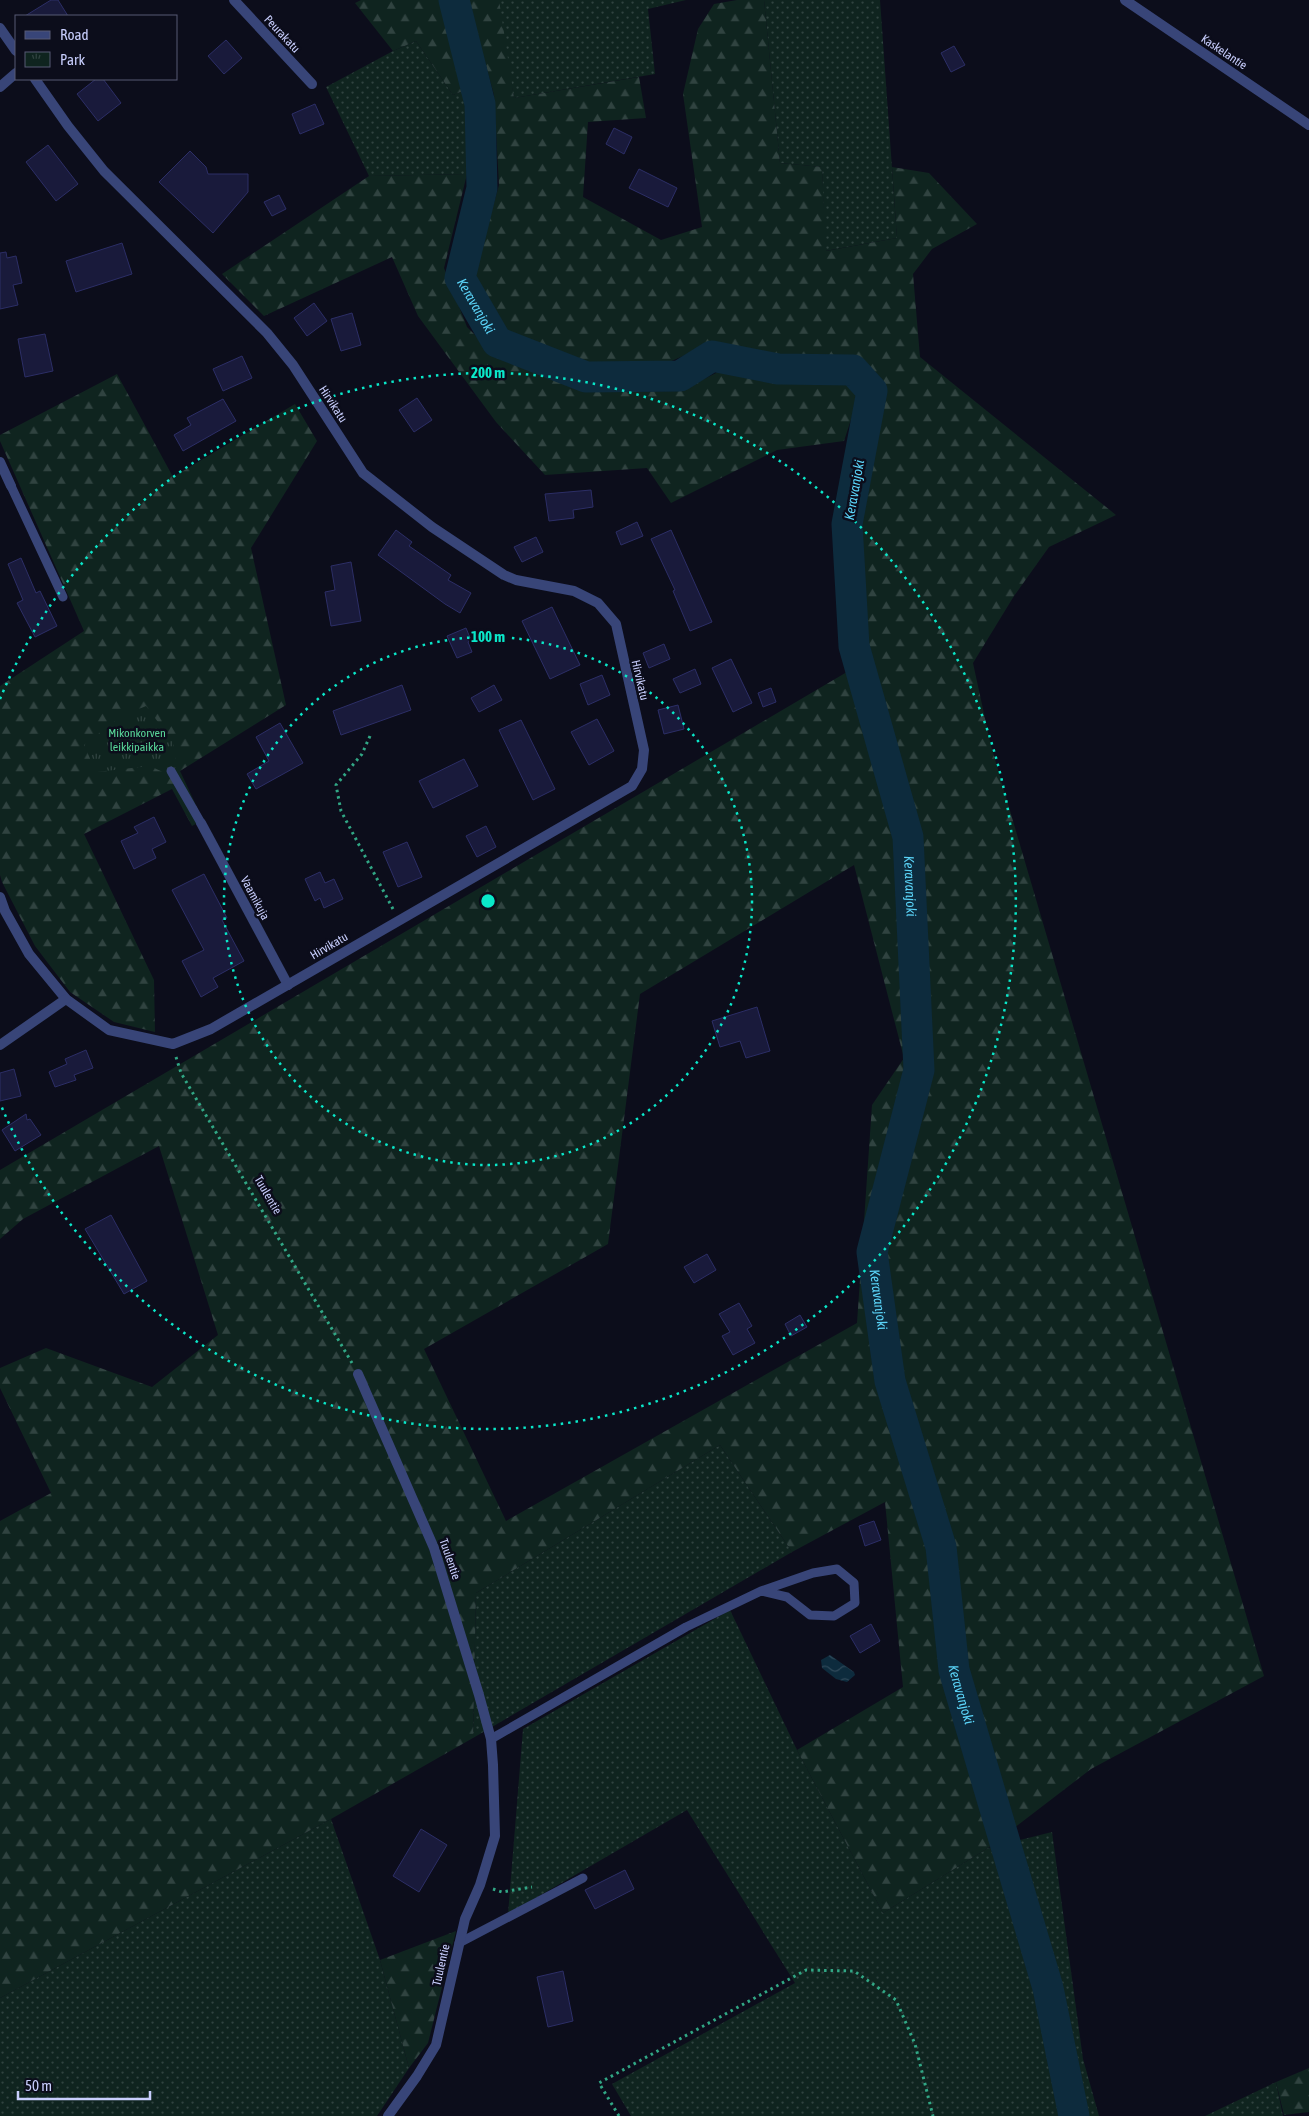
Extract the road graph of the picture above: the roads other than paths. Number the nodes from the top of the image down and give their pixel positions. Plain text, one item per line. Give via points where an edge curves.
1 (234, 0) edge
2 (1125, 0) edge
3 (0, 28) edge
4 (15, 50) edge
5 (15, 74) edge
6 (36, 80) edge
7 (312, 84) dead end
8 (0, 87) edge
9 (1309, 125) edge
10 (0, 462) edge
11 (11, 486) joint
12 (63, 597) dead end
13 (171, 771) dead end
14 (201, 823) joint
15 (0, 897) edge
16 (288, 985) junction
17 (66, 999) junction
18 (0, 1045) edge
19 (358, 1374) road end
20 (761, 1591) junction
21 (491, 1739) junction
22 (583, 1878) dead end
23 (459, 1943) junction
24 (388, 2116) edge

1 - 7 street, Peurakatu
2 - 9 street, Kaskelantie
3 - 4 street
5 - 8 street
6 - 16 street, Hirvikatu via 104,171 267,333 293,366 363,473 432,527 504,575 574,591 598,603 616,624 644,750 642,769 632,786
10 - 11 street
11 - 12 lane
13 - 14 lane
14 - 16 street, Vaamikuja
15 - 17 street via 29,954
16 - 17 street, Hirvikatu via 211,1029 173,1044 109,1030
17 - 18 street
19 - 21 street, Tuulentie via 434,1548
20 - 20 lane via 788,1597 810,1615 834,1616 855,1603 854,1583 837,1570 813,1573
20 - 21 lane via 686,1627
21 - 23 street, Tuulentie via 495,1836
22 - 23 lane
23 - 24 street, Tuulentie via 436,2045

